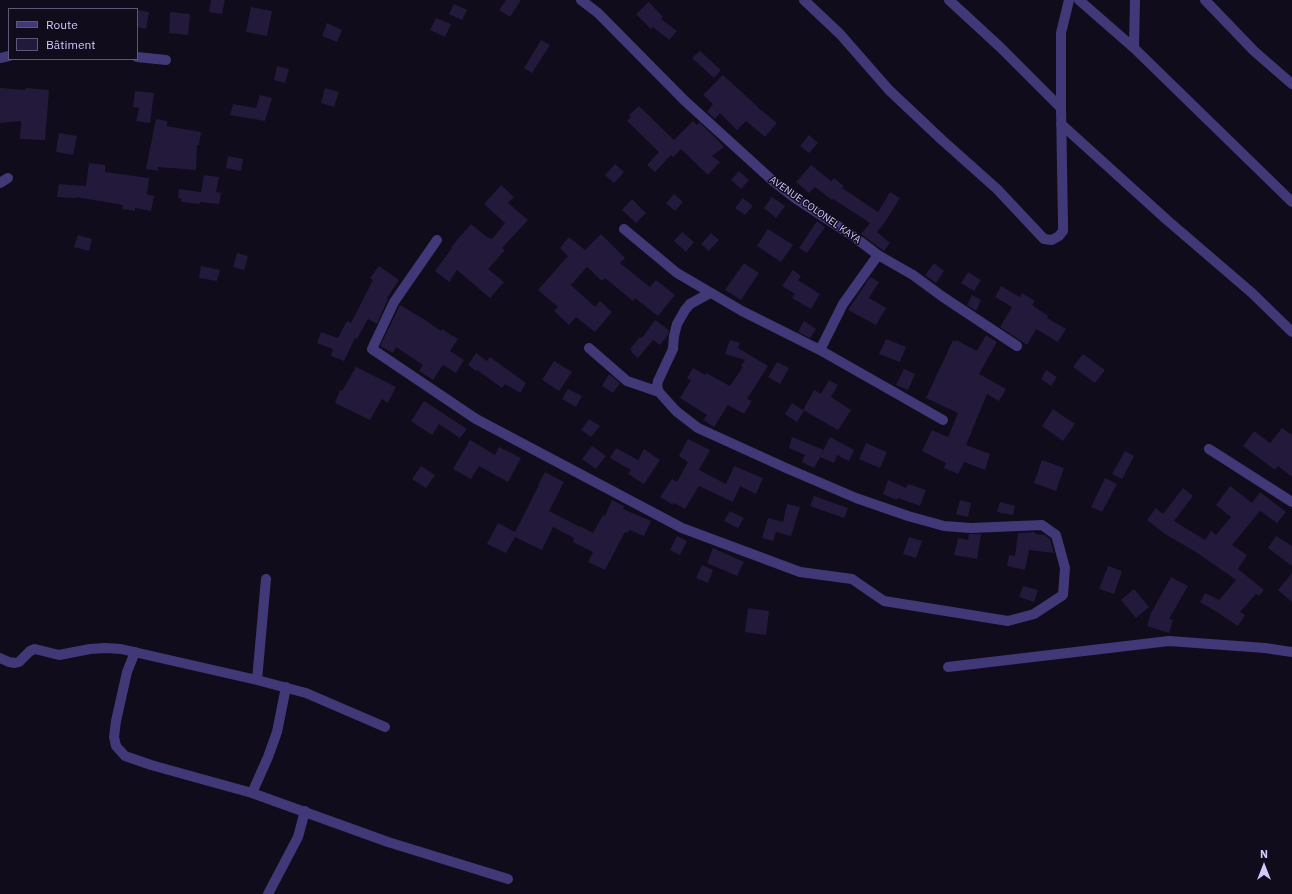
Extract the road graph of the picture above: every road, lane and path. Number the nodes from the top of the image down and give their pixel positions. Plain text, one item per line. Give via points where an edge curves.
1 (581, 0) edge
2 (804, 0) edge
3 (949, 0) edge
4 (1069, 0) edge
5 (1079, 0) edge
6 (1135, 0) edge
7 (1205, 0) edge
8 (1134, 48) junction
9 (138, 57) edge
10 (166, 60) dead end
11 (1292, 84) edge
12 (1061, 108) junction
13 (1061, 124) junction
14 (1292, 202) edge
15 (624, 229) dead end
16 (437, 240) dead end
17 (878, 256) junction
18 (710, 293) junction
19 (1292, 332) edge
20 (1017, 346) dead end
21 (589, 348) dead end
22 (820, 350) junction
23 (659, 392) junction
24 (943, 420) dead end
25 (1209, 449) dead end
26 (1292, 502) edge
27 (266, 579) dead end
28 (135, 652) junction
29 (1292, 652) edge
30 (0, 658) edge
31 (948, 667) dead end
32 (257, 680) junction
33 (286, 687) junction
34 (385, 727) dead end
35 (252, 793) junction
36 (305, 811) junction
37 (508, 879) dead end
38 (268, 894) edge

1 - 17 street, AVENUE COLONEL KAYA via 598,13 684,100 772,181
2 - 13 street via 840,34 894,95 997,189 1044,239 1052,240 1063,231 1064,224
3 - 12 street
4 - 12 street via 1061,33
5 - 8 street
6 - 8 street
7 - 11 street via 1254,51
8 - 14 street
9 - 10 street
12 - 13 street
13 - 19 street via 1166,220 1252,293
15 - 18 street via 677,273
16 - 23 street via 394,302 372,349 476,419 682,528 800,572 852,579 884,601 1008,621 1034,614 1063,595 1065,568 1056,535 1042,525 971,528 944,526 856,498 698,428 676,411
17 - 20 street, AVENUE COLONEL KAYA via 913,275
17 - 22 street via 844,304
18 - 22 street
18 - 23 street via 690,304 677,324 673,349 658,381
21 - 23 street via 627,381
22 - 24 street
25 - 26 street
27 - 32 street
28 - 30 street via 105,648 59,655 35,649 19,662 9,662
28 - 32 street
28 - 35 street via 127,672 116,721 116,746 125,756 151,765
29 - 31 street via 1169,641
32 - 33 street
33 - 34 street
33 - 35 street via 277,732
35 - 36 street
36 - 37 street via 388,842
36 - 38 street via 298,837

